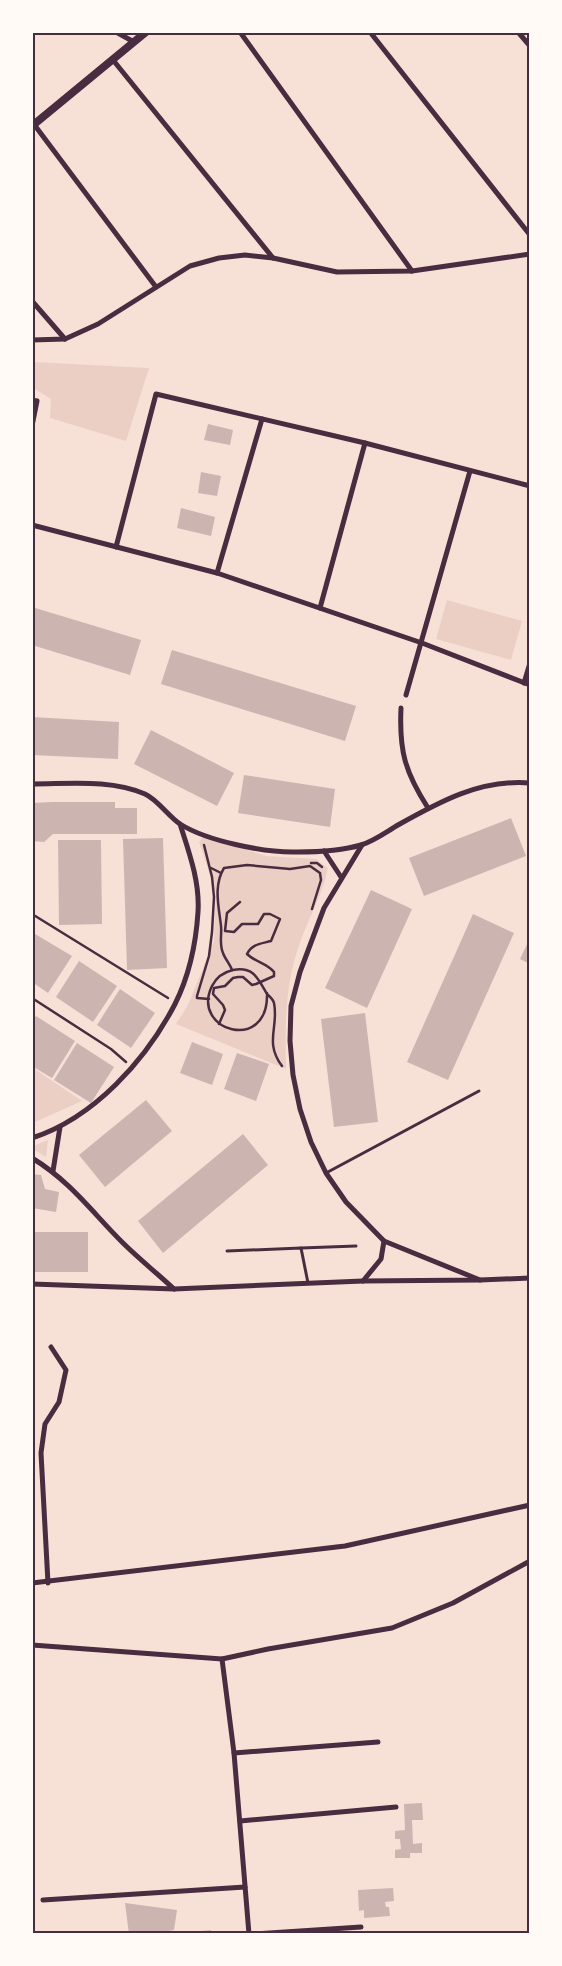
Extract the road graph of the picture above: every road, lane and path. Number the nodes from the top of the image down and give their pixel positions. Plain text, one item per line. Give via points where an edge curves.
1 (116, 32) edge
2 (146, 32) edge
3 (240, 32) edge
4 (370, 32) edge
5 (518, 32) edge
6 (134, 42) junction
7 (530, 46) edge
8 (113, 60) junction
9 (33, 125) edge
10 (530, 235) edge
11 (530, 254) edge
12 (273, 258) junction
13 (412, 271) junction
14 (156, 287) junction
15 (32, 301) edge
16 (65, 339) junction
17 (32, 340) edge
18 (32, 400) edge
19 (262, 419) junction
20 (32, 426) edge
21 (365, 443) junction
22 (470, 471) junction
23 (530, 486) edge
24 (32, 525) edge
25 (116, 547) junction
26 (217, 573) junction
27 (320, 608) junction
28 (422, 643) junction
29 (530, 663) edge
30 (527, 684) edge
31 (406, 695) dead end
32 (401, 708) dead end
33 (530, 783) edge
34 (32, 784) edge
35 (428, 808) junction
36 (180, 824) junction
37 (205, 843) dead end
38 (362, 845) junction
39 (324, 851) junction
40 (302, 862) dead end
41 (210, 868) junction
42 (323, 868) dead end
43 (221, 873) junction
44 (341, 877) junction
45 (240, 902) dead end
46 (32, 914) edge
47 (313, 914) dead end
48 (232, 970) junction
49 (262, 982) junction
50 (267, 993) junction
51 (32, 998) edge
52 (209, 999) junction
53 (176, 1003) junction
54 (219, 1024) junction
55 (132, 1066) junction
56 (293, 1075) junction
57 (479, 1091) dead end
58 (60, 1127) junction
59 (32, 1138) edge
60 (32, 1158) edge
61 (53, 1171) junction
62 (326, 1173) junction
63 (384, 1241) junction
64 (356, 1246) dead end
65 (301, 1248) junction
66 (226, 1251) dead end
67 (530, 1278) edge
68 (480, 1280) junction
69 (362, 1281) junction
70 (308, 1283) junction
71 (32, 1284) edge
72 (174, 1289) junction
73 (51, 1347) dead end
74 (530, 1506) edge
75 (530, 1561) edge
76 (32, 1583) edge
77 (48, 1583) junction
78 (32, 1645) edge
79 (222, 1659) junction
80 (378, 1742) dead end
81 (234, 1753) junction
82 (396, 1807) dead end
83 (240, 1821) junction
84 (245, 1887) junction
85 (43, 1900) dead end
86 (361, 1927) dead end
87 (249, 1934) edge
88 (254, 1934) edge

1 - 6 street
2 - 6 street
3 - 13 street
4 - 10 street
5 - 7 street
6 - 8 street
8 - 9 street
8 - 12 street
9 - 14 street
11 - 13 street
12 - 13 street via 337,272
12 - 14 street via 245,255 219,258 190,266
14 - 16 street via 98,324
15 - 16 street
16 - 17 street
18 - 20 street via 37,401
19 - 21 street
19 - 25 street via 156,394
19 - 26 street
21 - 22 street
21 - 27 street
22 - 23 street
22 - 28 street
24 - 25 street
25 - 26 street
26 - 27 street
27 - 28 street
28 - 30 street
28 - 31 street
29 - 30 street
32 - 35 street via 400,735 404,761
33 - 35 street via 481,787
34 - 36 street via 106,784 146,794
35 - 38 street
36 - 39 street via 208,836 246,846 294,852
36 - 53 street via 194,869 198,911 192,959
37 - 41 path
38 - 39 street
38 - 44 street
39 - 44 street
40 - 42 path via 317,863
41 - 43 path
41 - 52 path via 214,897 210,956 197,996
43 - 47 path via 224,868 247,865 290,869 310,866 320,873 321,880
43 - 48 path via 218,886 220,940 222,953
44 - 56 street via 324,908 293,997 290,1040
45 - 49 path via 227,913 224,930 234,932 242,924 258,924 264,914 280,919 270,941 254,945 247,954 274,972 274,976
46 - 53 path
48 - 49 path via 250,972
48 - 52 path via 216,980
49 - 50 path
49 - 54 path via 252,984 238,977 226,986 214,988 213,994 225,1010
50 - 54 path via 264,1014 249,1028 228,1029
50 - 56 path via 274,1001 273,1049 280,1064
51 - 55 path
52 - 54 path via 212,1016
53 - 55 street
55 - 58 street via 104,1096
56 - 62 street via 302,1117
57 - 62 lane
58 - 59 street
58 - 61 street
60 - 61 street
61 - 72 street via 123,1243
62 - 63 street via 346,1202
63 - 68 street
63 - 69 street via 381,1259
64 - 65 lane
65 - 66 lane
65 - 70 lane
67 - 68 street
68 - 69 street
69 - 70 street
70 - 72 street
71 - 72 street
73 - 77 street via 66,1370 59,1402 45,1424 41,1453
74 - 77 street via 345,1546
75 - 79 street via 453,1603 392,1628
76 - 77 street
78 - 79 street
79 - 81 street
80 - 81 street
81 - 83 street
82 - 83 street
83 - 84 street
84 - 85 street
84 - 87 street
86 - 88 street

